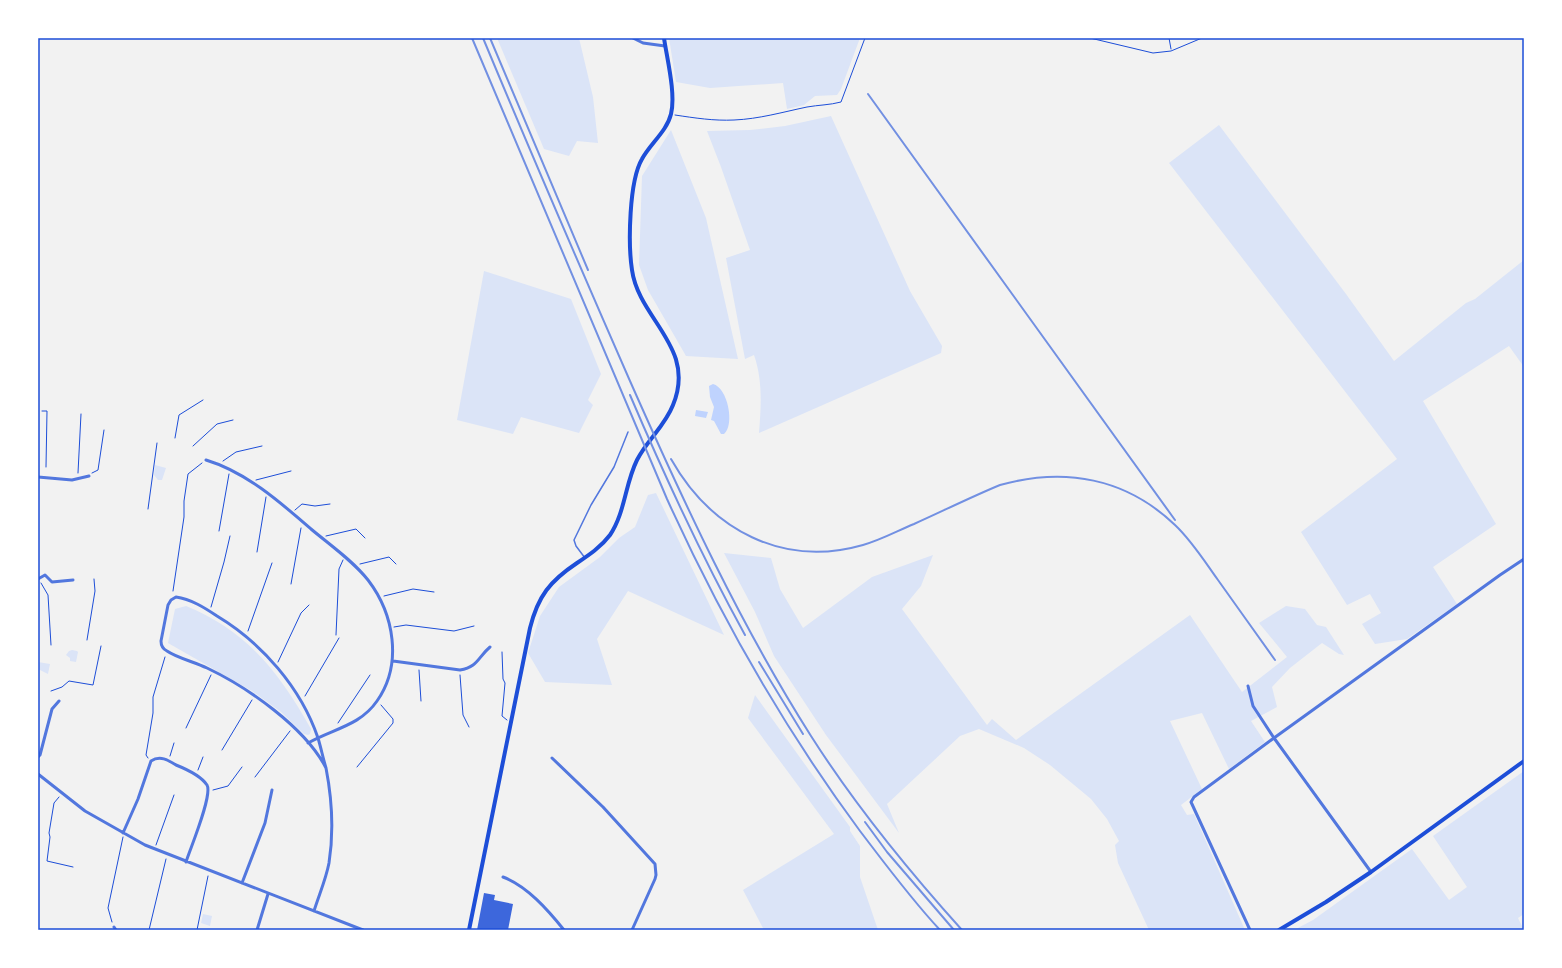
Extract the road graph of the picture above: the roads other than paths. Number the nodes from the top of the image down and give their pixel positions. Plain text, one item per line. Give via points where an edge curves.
1 (633, 38) edge
2 (664, 38) edge
3 (665, 46) junction
4 (628, 432) dead end
5 (206, 460) road end
6 (88, 476) road end
7 (38, 477) edge
8 (585, 558) junction
9 (1524, 559) edge
10 (38, 579) edge
11 (73, 580) dead end
12 (490, 647) dead end
13 (393, 661) junction
14 (1248, 686) dead end
15 (59, 701) dead end
16 (318, 738) junction
17 (1274, 738) junction
18 (308, 743) junction
19 (38, 757) edge
20 (552, 758) dead end
21 (1524, 761) edge
22 (326, 768) junction
23 (38, 774) edge
24 (272, 790) dead end
25 (123, 833) junction
26 (186, 862) junction
27 (1370, 872) junction
28 (503, 877) dead end
29 (242, 883) junction
30 (268, 894) junction
31 (314, 911) junction
32 (257, 930) edge
33 (363, 930) edge
34 (469, 930) edge
35 (564, 930) edge
36 (632, 930) edge
37 (1250, 930) edge
38 (1279, 930) edge

1 - 3 street via 643,43
2 - 3 main road
3 - 8 main road via 672,95 671,115 639,164 635,177 630,250 632,272 637,288 673,350 678,368 678,384 668,417 642,452 630,476 614,528 602,545
4 - 8 lane via 614,467 574,540
5 - 13 street via 219,464 252,482 321,537 368,580 384,606 390,628
6 - 7 street via 72,480
8 - 34 main road via 551,583 538,602 534,614
9 - 17 street
10 - 11 street via 44,575 52,582
12 - 13 street via 474,665 460,670
13 - 16 street via 389,677 377,701 364,716
14 - 17 street via 1253,706
15 - 19 street via 52,709
16 - 18 street
16 - 18 street via 300,700 276,667 246,636 210,612 182,598 176,597 171,600 161,646 212,671 254,696 293,727
16 - 22 street
17 - 27 street
17 - 37 street via 1194,797 1191,802
18 - 22 street via 320,756
20 - 36 street via 603,807 654,864 655,880
21 - 27 main road
22 - 31 street via 332,837 329,864
23 - 25 street via 85,811
24 - 29 street via 265,823
25 - 26 street
25 - 26 street via 151,761 162,758 196,776 208,786 206,806
26 - 29 street
27 - 38 main road
28 - 35 street via 513,880 537,900
29 - 30 street
30 - 31 street
30 - 32 street
31 - 33 street

